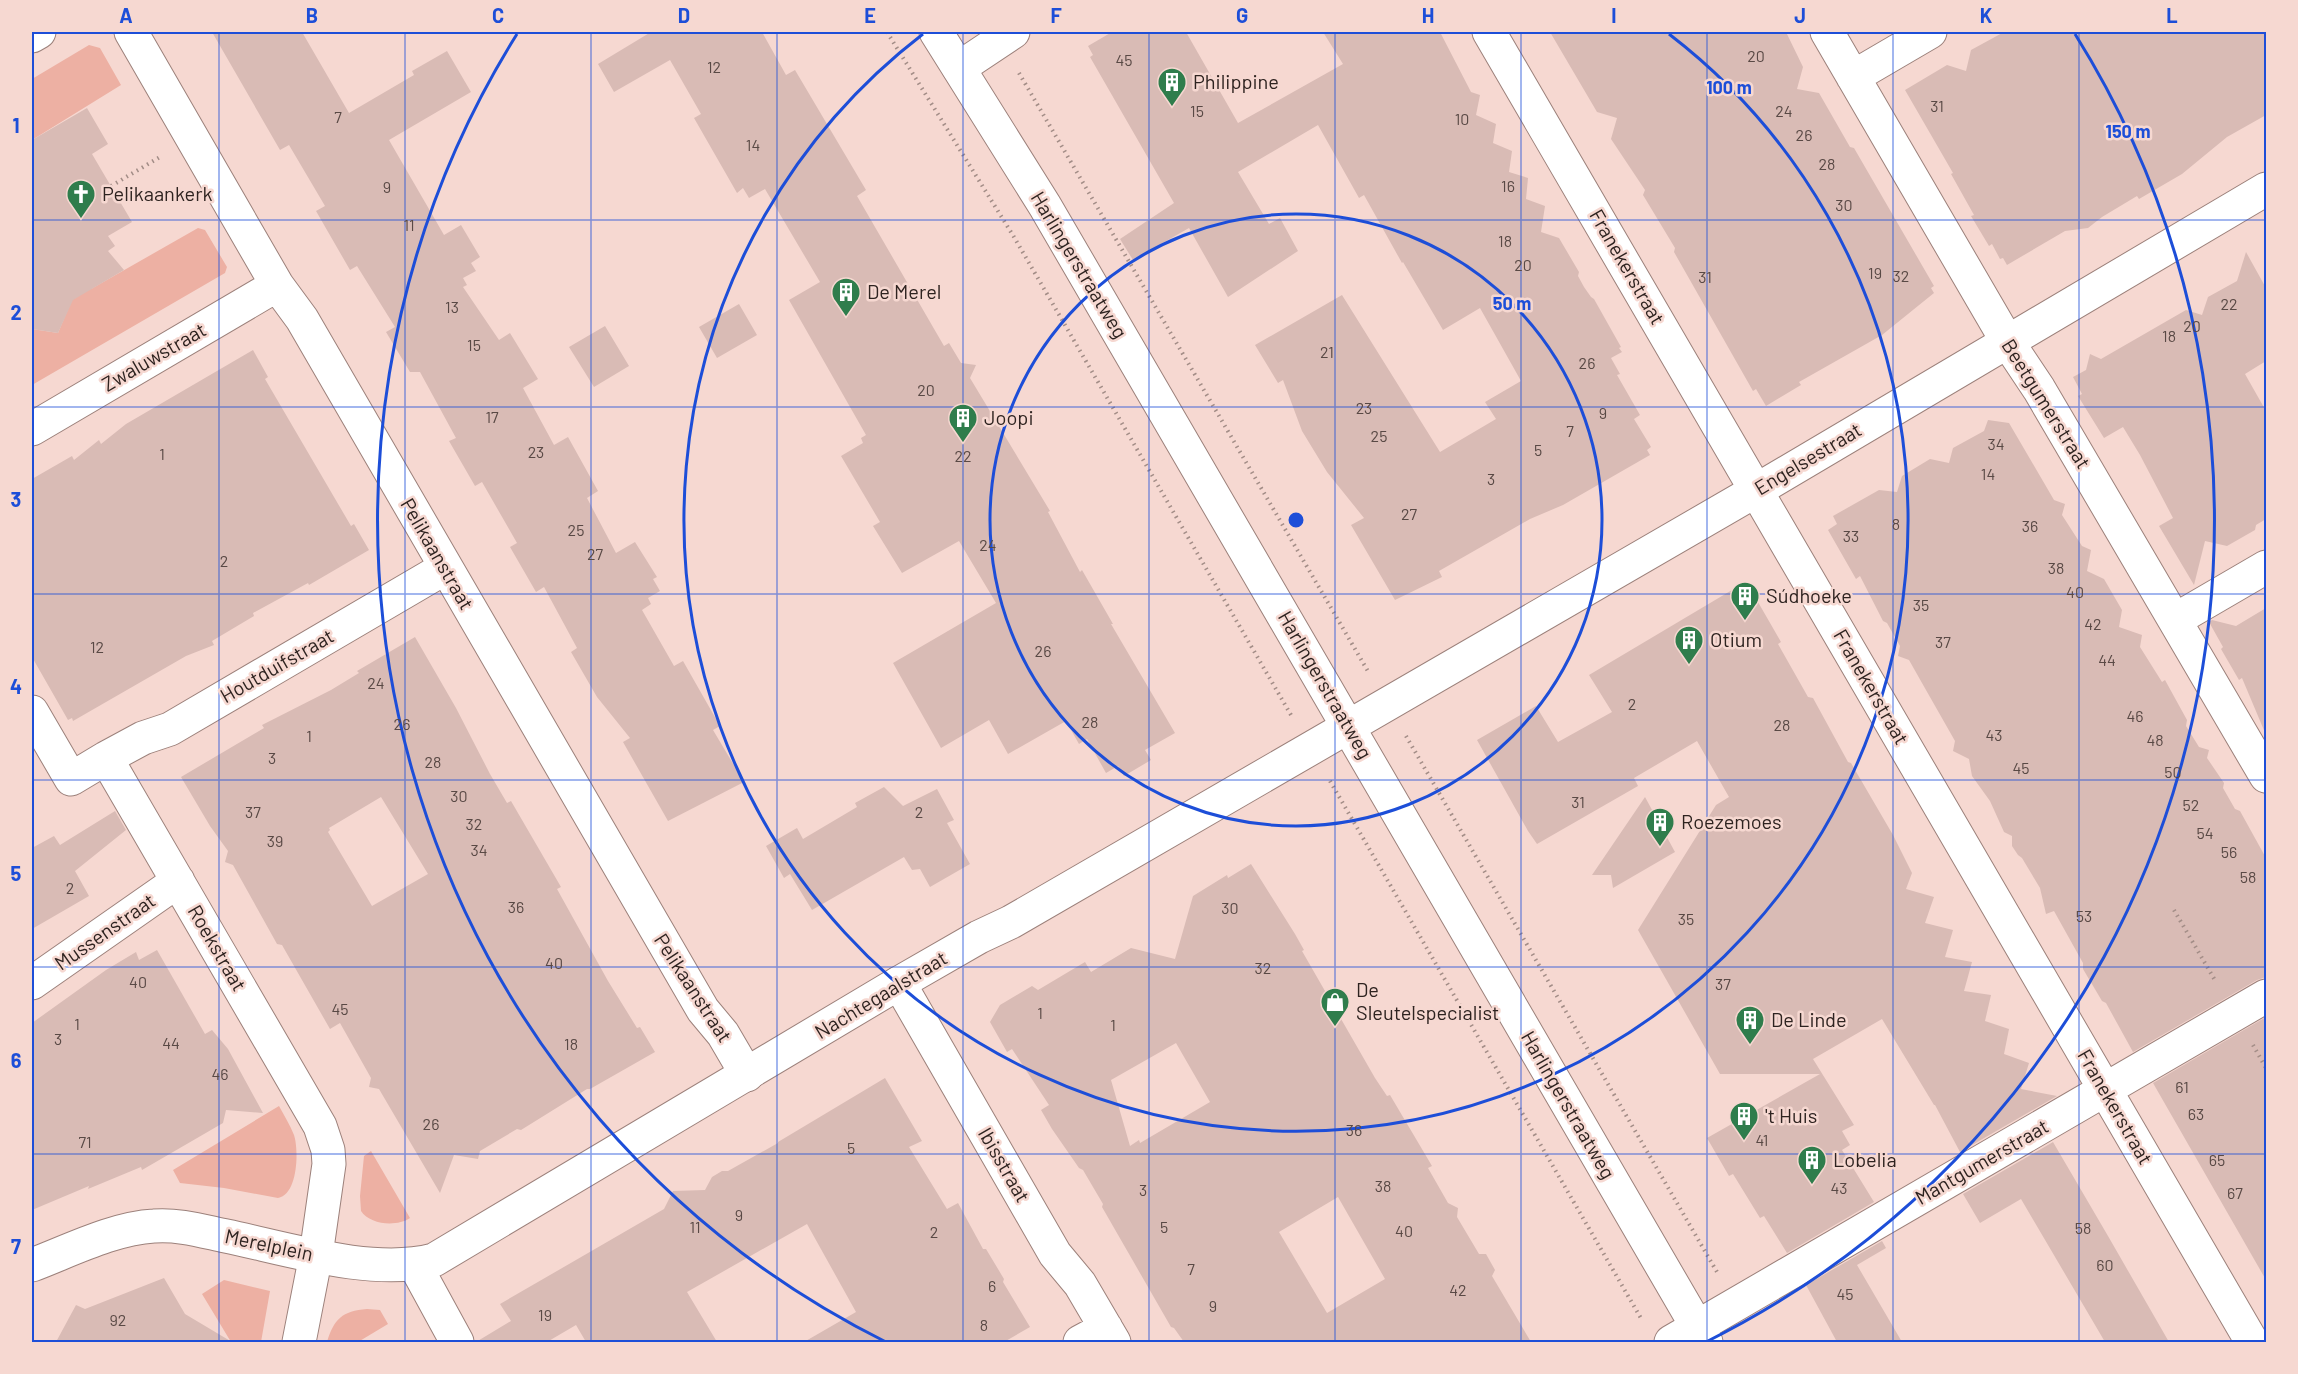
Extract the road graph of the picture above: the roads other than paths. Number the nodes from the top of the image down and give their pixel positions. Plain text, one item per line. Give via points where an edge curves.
1 (39, 32) edge
2 (131, 32) edge
3 (936, 32) edge
4 (1013, 32) edge
5 (1490, 32) edge
6 (1827, 32) edge
7 (1930, 32) edge
8 (32, 36) edge
9 (959, 68) junction
10 (1853, 77) junction
11 (2266, 189) edge
12 (277, 285) junction
13 (2007, 341) junction
14 (32, 429) edge
15 (1757, 490) junction
16 (2266, 567) edge
17 (445, 568) junction
18 (2175, 620) junction
19 (32, 712) edge
20 (1349, 726) junction
21 (106, 758) junction
22 (2266, 776) edge
23 (178, 881) junction
24 (32, 983) edge
25 (899, 984) junction
26 (2266, 996) edge
27 (747, 1075) junction
28 (2105, 1090) junction
29 (316, 1255) junction
30 (32, 1265) edge
31 (415, 1265) junction
32 (1100, 1338) edge
33 (1691, 1338) edge
34 (299, 1342) edge
35 (457, 1342) edge
36 (2252, 1342) edge

1 - 8 street
2 - 12 street, Pelikaanstraat
3 - 9 street, Harlingerstraatweg
4 - 9 street
5 - 15 street, Franekerstraat
6 - 10 street, Beetgumerstraat
7 - 10 street
9 - 20 street, Harlingerstraatweg via 1051,217
10 - 13 street, Beetgumerstraat
11 - 13 street, Engelsestraat
12 - 14 street, Zwaluwstraat
12 - 17 street, Pelikaanstraat via 302,319
13 - 15 street, Engelsestraat
13 - 18 street, Beetgumerstraat
15 - 20 street, Engelsestraat
15 - 28 street, Franekerstraat
16 - 18 street
17 - 21 street, Houtduifstraat via 170,729
17 - 27 street, Pelikaanstraat via 703,1010 723,1034
18 - 22 street, Beetgumerstraat
19 - 21 street via 71,779
20 - 25 street, Nachtegaalstraat
20 - 33 street, Harlingerstraatweg
21 - 23 street, Roekstraat
23 - 24 street, Mussenstraat
23 - 29 street, Roekstraat via 325,1138 329,1164
25 - 27 street, Nachtegaalstraat
25 - 32 street, Ibisstraat via 1055,1254 1080,1284
26 - 28 street, Mantgumerstraat
27 - 31 street, Nachtegaalstraat via 434,1260
28 - 33 street, Mantgumerstraat
28 - 36 street, Franekerstraat
29 - 30 street, Merelplein via 184,1227 153,1226 123,1231
29 - 31 street, Merelplein via 377,1265
29 - 34 street, Roekstraat
31 - 35 street

